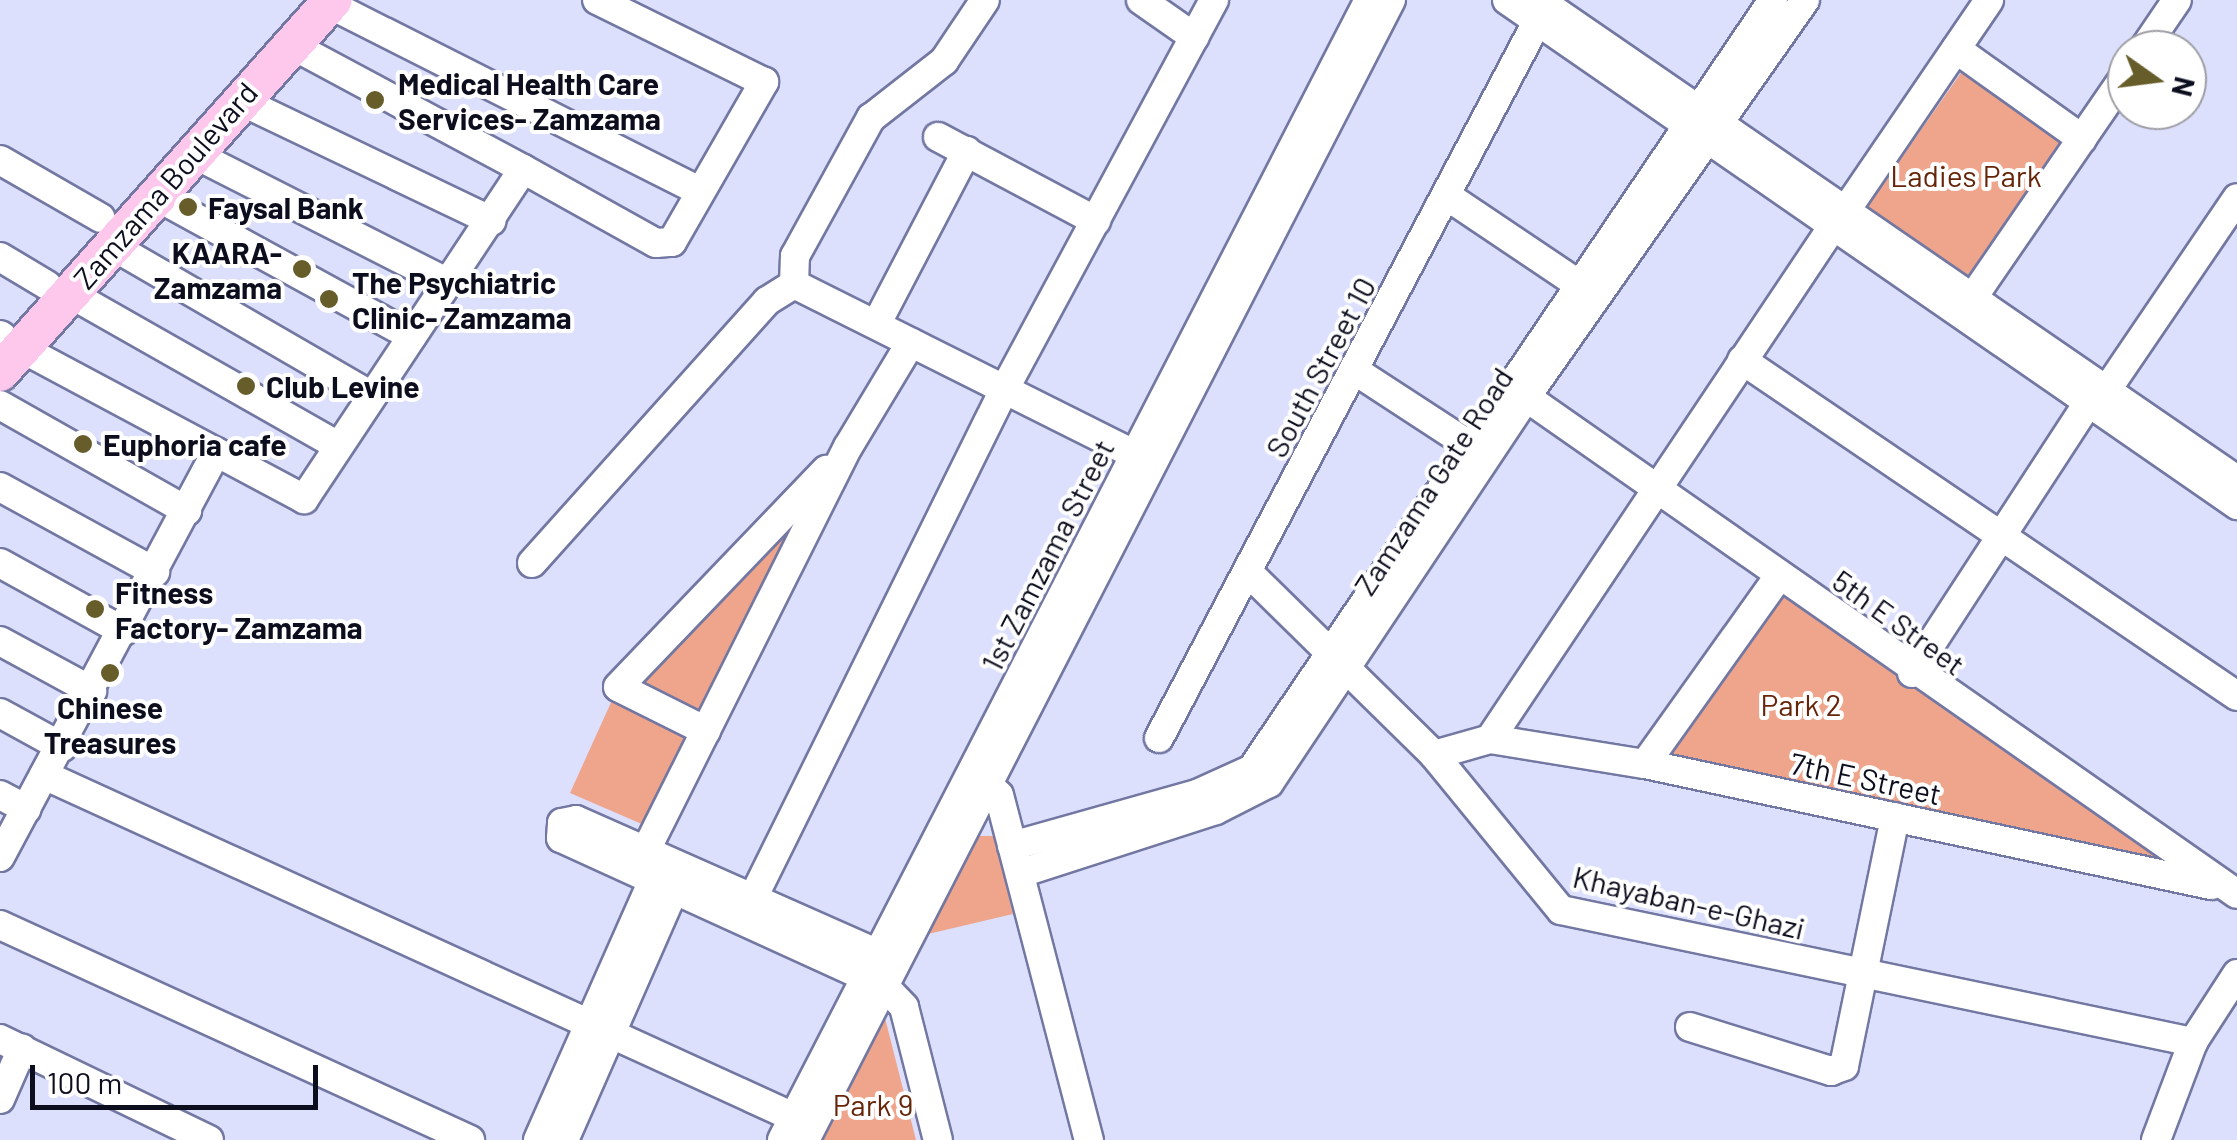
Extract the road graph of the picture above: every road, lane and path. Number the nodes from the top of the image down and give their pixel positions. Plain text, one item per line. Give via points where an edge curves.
1 (597, 0) edge
2 (985, 0) edge
3 (1141, 0) edge
4 (1214, 0) edge
5 (1507, 0) edge
6 (1773, 0) edge
7 (1806, 0) edge
8 (1989, 0) edge
9 (2177, 0) edge
10 (321, 1) edge
11 (1380, 2) edge
12 (1538, 12) edge
13 (2156, 30) edge
14 (1194, 37) junction
15 (290, 44) junction
16 (1956, 49) junction
17 (239, 100) junction
18 (2107, 102) edge
19 (1702, 127) junction
20 (938, 137) dead end
21 (2082, 139) junction
22 (967, 151) junction
23 (192, 153) junction
24 (0, 160) edge
25 (523, 169) junction
26 (699, 192) junction
27 (154, 195) junction
28 (1447, 196) junction
29 (2237, 198) edge
30 (1838, 220) junction
31 (490, 221) junction
32 (1096, 221) junction
33 (106, 232) junction
34 (1617, 250) junction
35 (0, 256) edge
36 (1898, 261) junction
37 (448, 284) junction
38 (794, 284) junction
39 (1578, 284) junction
40 (58, 289) junction
41 (1971, 300) junction
42 (878, 321) junction
43 (412, 336) junction
44 (911, 342) junction
45 (5, 346) edge
46 (1202, 347) junction
47 (1742, 360) junction
48 (1354, 370) junction
49 (1004, 390) junction
50 (372, 396) junction
51 (1526, 397) junction
52 (2096, 398) junction
53 (0, 405) edge
54 (1470, 445) junction
55 (338, 446) junction
56 (848, 447) junction
57 (216, 452) junction
58 (1136, 455) junction
59 (1654, 486) junction
60 (0, 487) edge
61 (2234, 487) edge
62 (187, 512) junction
63 (1999, 534) junction
64 (1099, 548) junction
65 (532, 563) dead end
66 (0, 564) edge
67 (155, 572) junction
68 (1249, 573) junction
69 (1779, 576) junction
70 (124, 631) junction
71 (0, 641) edge
72 (1336, 665) junction
73 (1912, 673) junction
74 (92, 691) junction
75 (2237, 696) edge
76 (0, 713) edge
77 (706, 731) junction
78 (1159, 738) dead end
79 (1490, 740) junction
80 (62, 747) junction
81 (1434, 756) junction
82 (1645, 764) junction
83 (44, 776) junction
84 (980, 776) junction
85 (0, 794) edge
86 (26, 809) junction
87 (1894, 817) junction
88 (0, 857) edge
89 (1017, 860) junction
90 (655, 869) junction
91 (2232, 892) edge
92 (748, 908) junction
93 (0, 925) edge
94 (877, 972) junction
95 (1866, 974) junction
96 (2237, 974) edge
97 (600, 1023) junction
98 (1690, 1027) dead end
99 (2193, 1042) junction
100 (11, 1044) edge
101 (0, 1099) edge
102 (798, 1130) edge
103 (209, 1140) edge
104 (470, 1140) edge
105 (538, 1140) edge
106 (564, 1140) edge
107 (938, 1140) edge
108 (1089, 1140) edge
109 (2156, 1140) edge

1 - 26 street via 764,82
2 - 38 street via 944,61 871,118 795,256
3 - 14 street
4 - 14 street
5 - 12 street
6 - 19 street, Zamzama Gate Road
7 - 19 street, Zamzama Gate Road
8 - 16 street
9 - 13 street
10 - 15 main road, Zamzama Boulevard
10 - 26 street
10 - 33 main road, Zamzama Boulevard
11 - 46 street, 1st Zamzama Street
12 - 19 street
12 - 28 street, South Street 10
14 - 32 street
15 - 17 main road, Zamzama Boulevard
15 - 25 street
16 - 21 street
16 - 30 street
17 - 23 main road, Zamzama Boulevard
17 - 31 street
18 - 21 street
19 - 30 street
19 - 34 street, Zamzama Gate Road
20 - 22 street
21 - 41 street
22 - 32 street
22 - 42 street
23 - 27 main road, Zamzama Boulevard
23 - 37 street
24 - 33 street
25 - 26 street via 663,246
25 - 31 street
27 - 33 main road, Zamzama Boulevard
27 - 43 street
28 - 39 street
28 - 48 street, South Street 10
29 - 52 street
30 - 36 street
30 - 47 street
31 - 37 street
32 - 49 street
33 - 40 main road, Zamzama Boulevard
33 - 50 street
34 - 39 street, Zamzama Gate Road
34 - 51 street, Zamzama Gate Road
35 - 40 street
36 - 41 street
36 - 52 street
37 - 43 street
38 - 42 street
38 - 65 street via 740,329
39 - 54 street, Zamzama Gate Road
40 - 45 main road, Zamzama Boulevard
40 - 55 street
41 - 52 street
42 - 44 street
43 - 50 street
44 - 49 street
44 - 56 street
45 - 57 street
46 - 58 street, 1st Zamzama Street
46 - 64 street, 1st Zamzama Street
47 - 59 street
47 - 63 street
48 - 54 street
48 - 68 street, South Street 10
49 - 58 street
49 - 92 street
50 - 55 street
51 - 59 street, 5th E Street
51 - 72 street, Zamzama Gate Road
52 - 61 street
52 - 63 street
53 - 62 street
54 - 72 street, Zamzama Gate Road
55 - 57 street via 304,499
56 - 77 street
56 - 77 street via 618,687
57 - 62 street
58 - 64 street, 1st Zamzama Street
59 - 69 street, 5th E Street
59 - 79 street
60 - 67 street
62 - 67 street
63 - 73 street
63 - 75 street
64 - 84 street, 1st Zamzama Street
66 - 70 street
67 - 70 street
68 - 72 street, Khayaban-e-Ghazi
68 - 78 street, South Street 10
69 - 73 street, 5th E Street
69 - 82 street
70 - 74 street
71 - 74 street
72 - 81 street, Khayaban-e-Ghazi
72 - 89 street, Zamzama Gate Road via 1243,778
73 - 91 street, 5th E Street
74 - 80 street
76 - 80 street
77 - 90 street
79 - 81 street
79 - 82 street, 7th E Street
80 - 83 street
81 - 95 street, Khayaban-e-Ghazi via 1561,910
82 - 87 street, 7th E Street
83 - 86 street
83 - 97 street
84 - 89 street
84 - 94 street, 1st Zamzama Street
85 - 86 street
86 - 88 street
87 - 91 street, 7th E Street
87 - 95 street
89 - 108 street
90 - 92 street
90 - 97 street
92 - 94 street
93 - 104 street
94 - 102 street, 1st Zamzama Street
94 - 107 street via 904,1007
95 - 98 street via 1849,1059 1839,1069
95 - 99 street, Khayaban-e-Ghazi
96 - 99 street
97 - 102 street
97 - 105 street
97 - 106 street
99 - 109 street
100 - 101 street
100 - 103 street

